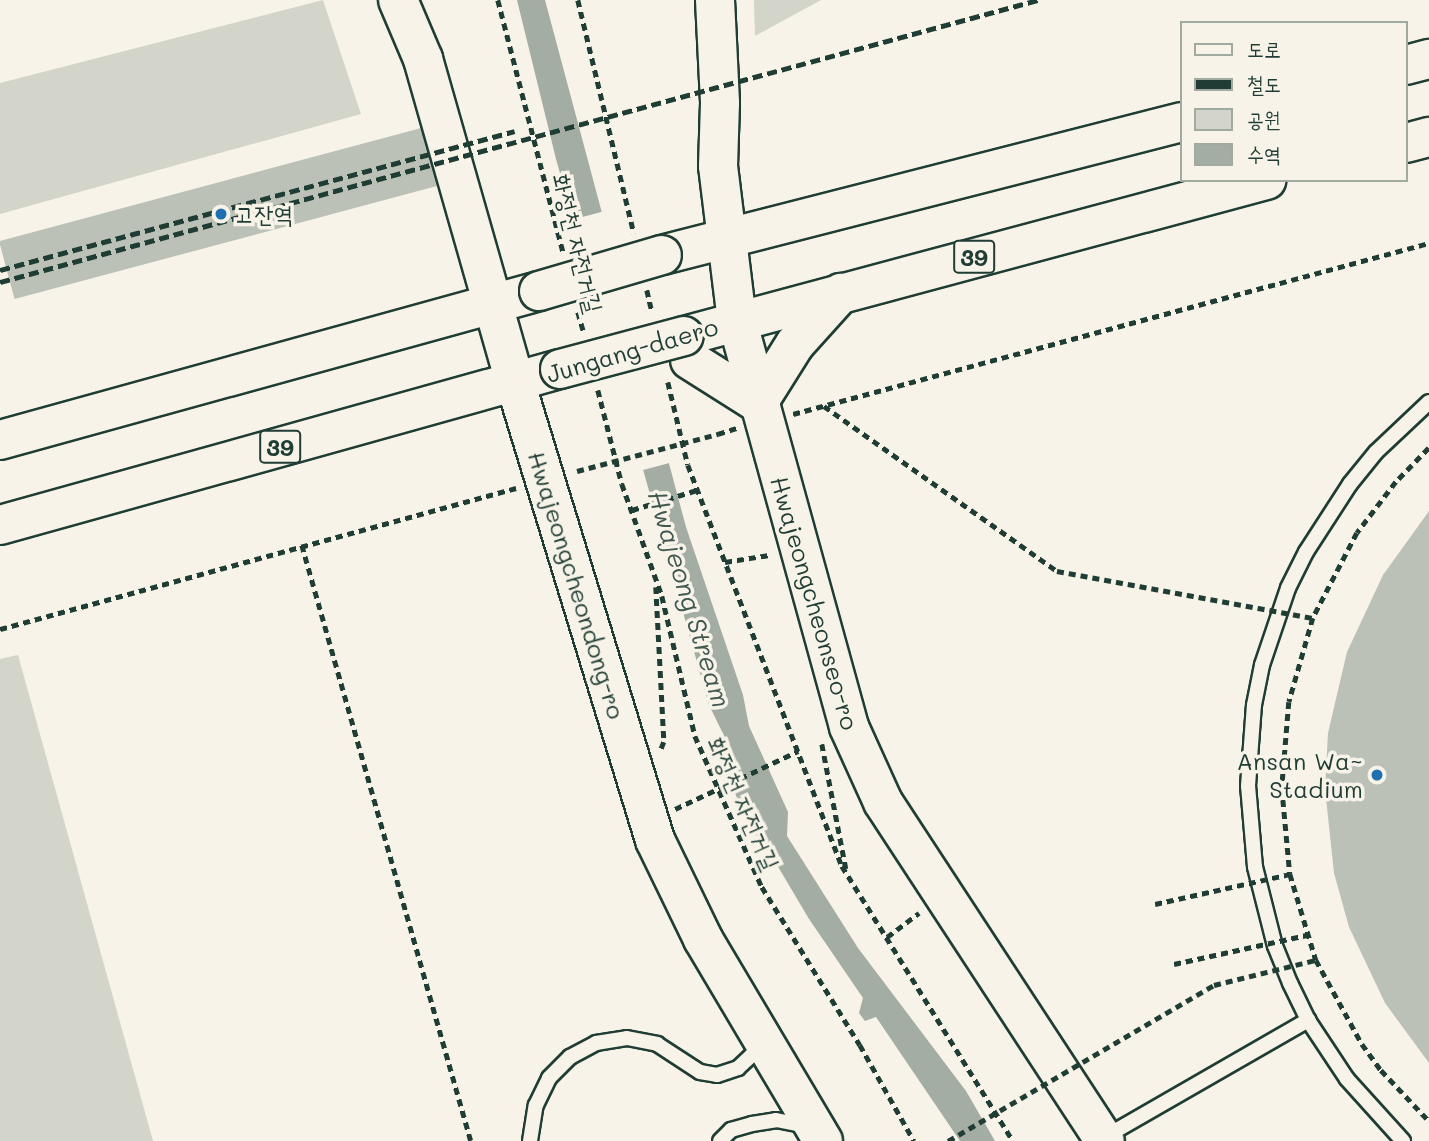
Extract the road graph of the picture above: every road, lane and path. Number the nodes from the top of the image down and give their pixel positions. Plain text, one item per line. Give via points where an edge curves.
1 (398, 0) edge
2 (498, 0) edge
3 (579, 0) edge
4 (715, 0) edge
5 (1429, 59) edge
6 (1408, 64) edge
7 (1180, 123) edge
8 (1429, 137) edge
9 (1408, 142) edge
10 (1258, 182) edge
11 (728, 237) junction
12 (1429, 243) edge
13 (564, 255) dead end
14 (648, 258) junction
15 (841, 293) junction
16 (495, 305) junction
17 (577, 309) dead end
18 (737, 320) junction
19 (584, 336) dead end
20 (669, 347) junction
21 (577, 373) junction
22 (515, 382) junction
23 (1429, 402) edge
24 (824, 405) junction
25 (761, 412) junction
26 (0, 440) edge
27 (1429, 448) edge
28 (561, 476) junction
29 (697, 490) junction
30 (632, 510) junction
31 (0, 525) edge
32 (302, 545) junction
33 (799, 550) junction
34 (725, 562) junction
35 (656, 579) junction
36 (1313, 618) junction
37 (0, 629) edge
38 (842, 701) junction
39 (798, 751) junction
40 (719, 790) junction
41 (645, 806) junction
42 (846, 873) junction
43 (1290, 874) junction
44 (943, 896) junction
45 (1155, 904) dead end
46 (1307, 935) junction
47 (886, 937) junction
48 (1317, 960) junction
49 (1174, 964) dead end
50 (1308, 1020) junction
51 (761, 1040) junction
52 (1429, 1121) edge
53 (820, 1135) edge
54 (1104, 1140) edge
55 (471, 1141) edge
56 (530, 1141) edge
57 (720, 1141) edge
58 (914, 1141) edge
59 (948, 1141) edge
60 (1013, 1141) edge
61 (1403, 1141) edge

1 - 16 main road, Hwajeongcheondong-ro via 423,59
2 - 13 path, 화정천 자전거길
3 - 14 path
4 - 11 main road, Hwajeongcheonseo-ro via 718,166
5 - 6 main road
7 - 11 main road
8 - 9 main road
10 - 15 main road, Jungang-daero / 39
11 - 14 main road
11 - 18 main road, Hwajeongcheonseo-ro
12 - 24 path
14 - 16 main road, bridge
14 - 20 path
15 - 18 main road, Jungang-daero / 39
15 - 25 main road via 795,344
16 - 22 main road, Hwajeongcheondong-ro
16 - 26 main road
17 - 19 path, 화정천 자전거길
18 - 20 main road, Jungang-daero / 39
18 - 25 main road, Hwajeongcheonseo-ro
20 - 21 main road, Jungang-daero / 39, bridge
20 - 25 main road
20 - 29 path via 688,465
21 - 22 main road, Jungang-daero / 39
21 - 30 path, 화정천 자전거길
22 - 28 main road, Hwajeongcheondong-ro
22 - 31 main road, Jungang-daero / 39
23 - 50 lane via 1376,452 1306,552 1274,626 1254,705 1248,786 1255,867 1275,946
24 - 25 path
24 - 36 path, bridge via 1057,571
25 - 28 path, bridge via 718,434
25 - 33 main road, Hwajeongcheonseo-ro
27 - 36 path via 1357,533
28 - 32 path
28 - 41 main road, Hwajeongcheondong-ro
29 - 30 path
29 - 34 path
30 - 35 path, 화정천 자전거길
32 - 37 path
32 - 55 path
33 - 34 path
33 - 38 main road, Hwajeongcheonseo-ro
34 - 39 path
35 - 40 path, 화정천 자전거길 via 695,736
35 - 41 path via 664,741
36 - 43 path via 1294,680 1283,744 1282,810
38 - 42 path via 821,746
38 - 44 main road, Hwajeongcheonseo-ro via 883,802
39 - 40 path
39 - 42 path
40 - 41 path
40 - 58 path, 화정천 자전거길 via 762,887
41 - 51 main road, Hwajeongcheondong-ro via 703,939
42 - 47 path
43 - 45 path, bridge
43 - 46 path
44 - 47 path
44 - 54 main road, Hwajeongcheonseo-ro
46 - 48 path
46 - 49 path, bridge
47 - 60 path
48 - 52 path via 1362,1044
48 - 59 path, bridge via 1214,985
50 - 54 lane
50 - 61 lane via 1347,1079
51 - 53 main road, Hwajeongcheondong-ro
51 - 56 lane via 737,1068 718,1075 699,1072 657,1044 627,1038 596,1043 569,1057 549,1078 536,1105
53 - 57 lane via 776,1120 732,1130

